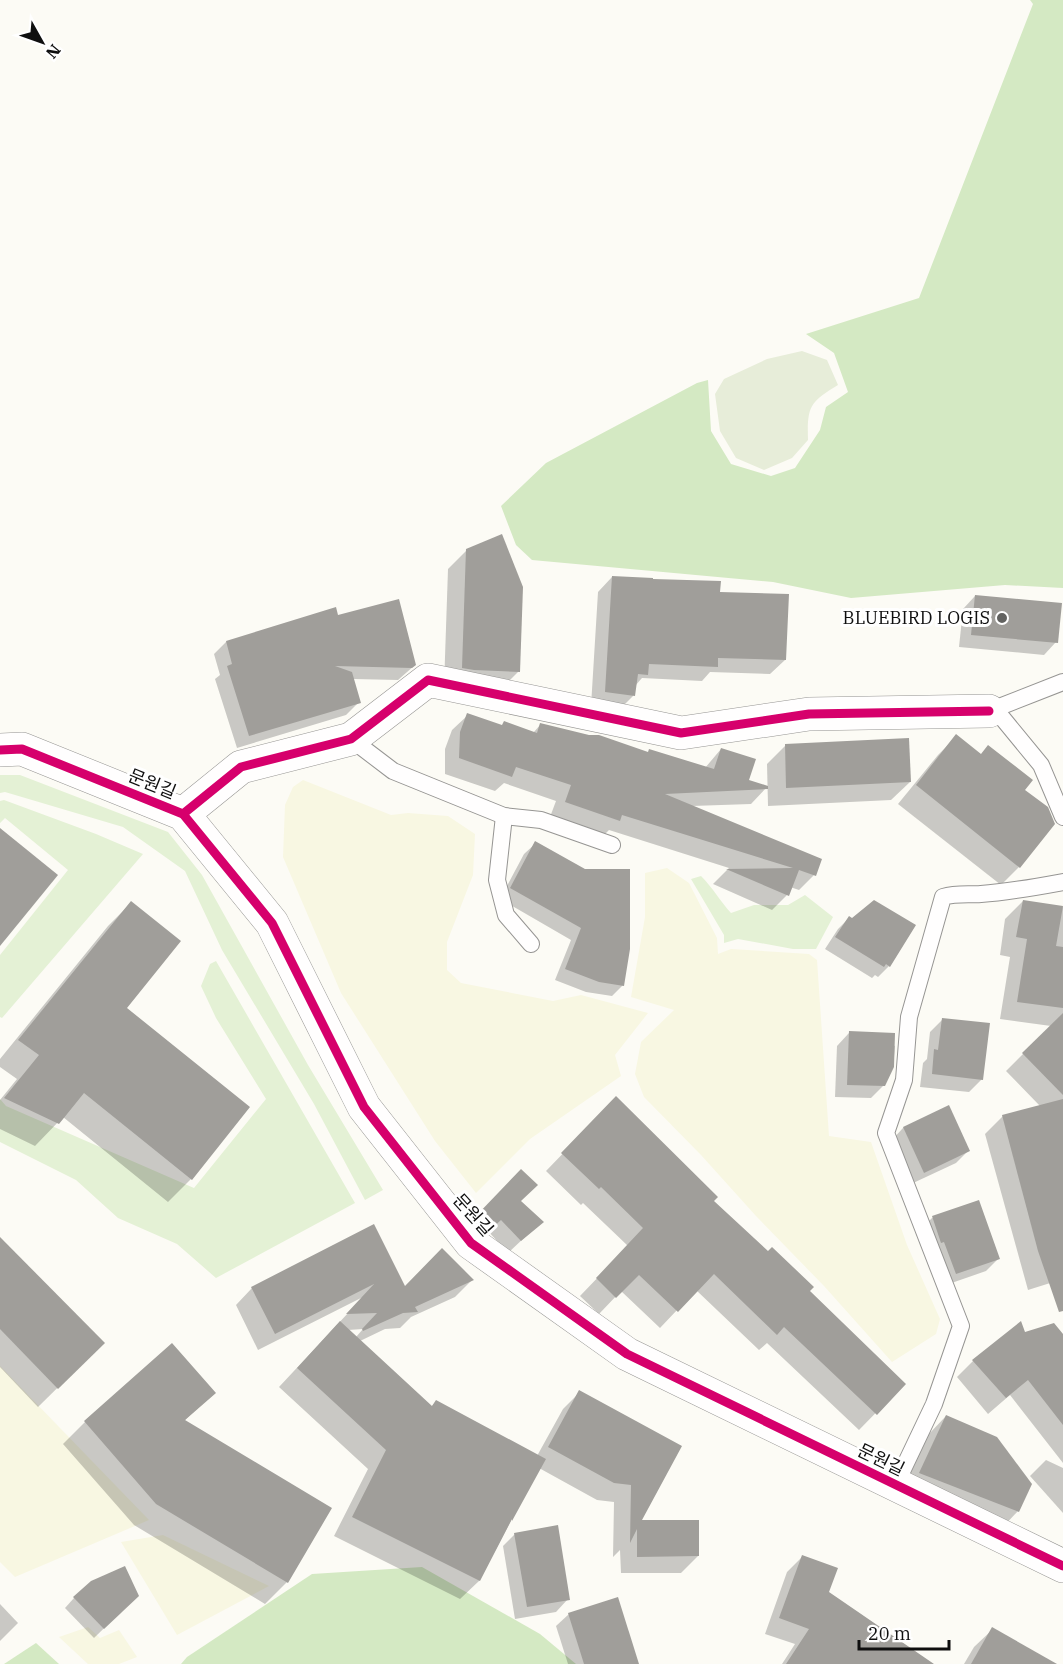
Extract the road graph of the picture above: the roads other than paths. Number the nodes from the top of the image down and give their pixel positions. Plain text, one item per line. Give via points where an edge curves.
1 (1063, 682) edge
2 (992, 710) junction
3 (351, 739) junction
4 (0, 750) edge
5 (183, 814) junction
6 (504, 816) junction
7 (1063, 817) edge
8 (612, 845) dead end
9 (1063, 882) edge
10 (531, 944) dead end
11 (895, 1485) junction
12 (1063, 1566) edge

1 - 2 lane
2 - 3 street via 809,714 681,733 428,680
2 - 7 lane via 1041,765
3 - 5 street via 241,766
3 - 6 lane via 393,771
4 - 5 street, 문원길 via 22,749
5 - 11 street, 문원길 via 272,923 364,1107 471,1243 627,1354
6 - 8 lane via 541,820
6 - 10 lane via 496,880 506,915
9 - 11 lane via 943,897 909,1017 904,1080 886,1133 961,1326 934,1404
11 - 12 street, 문원길

